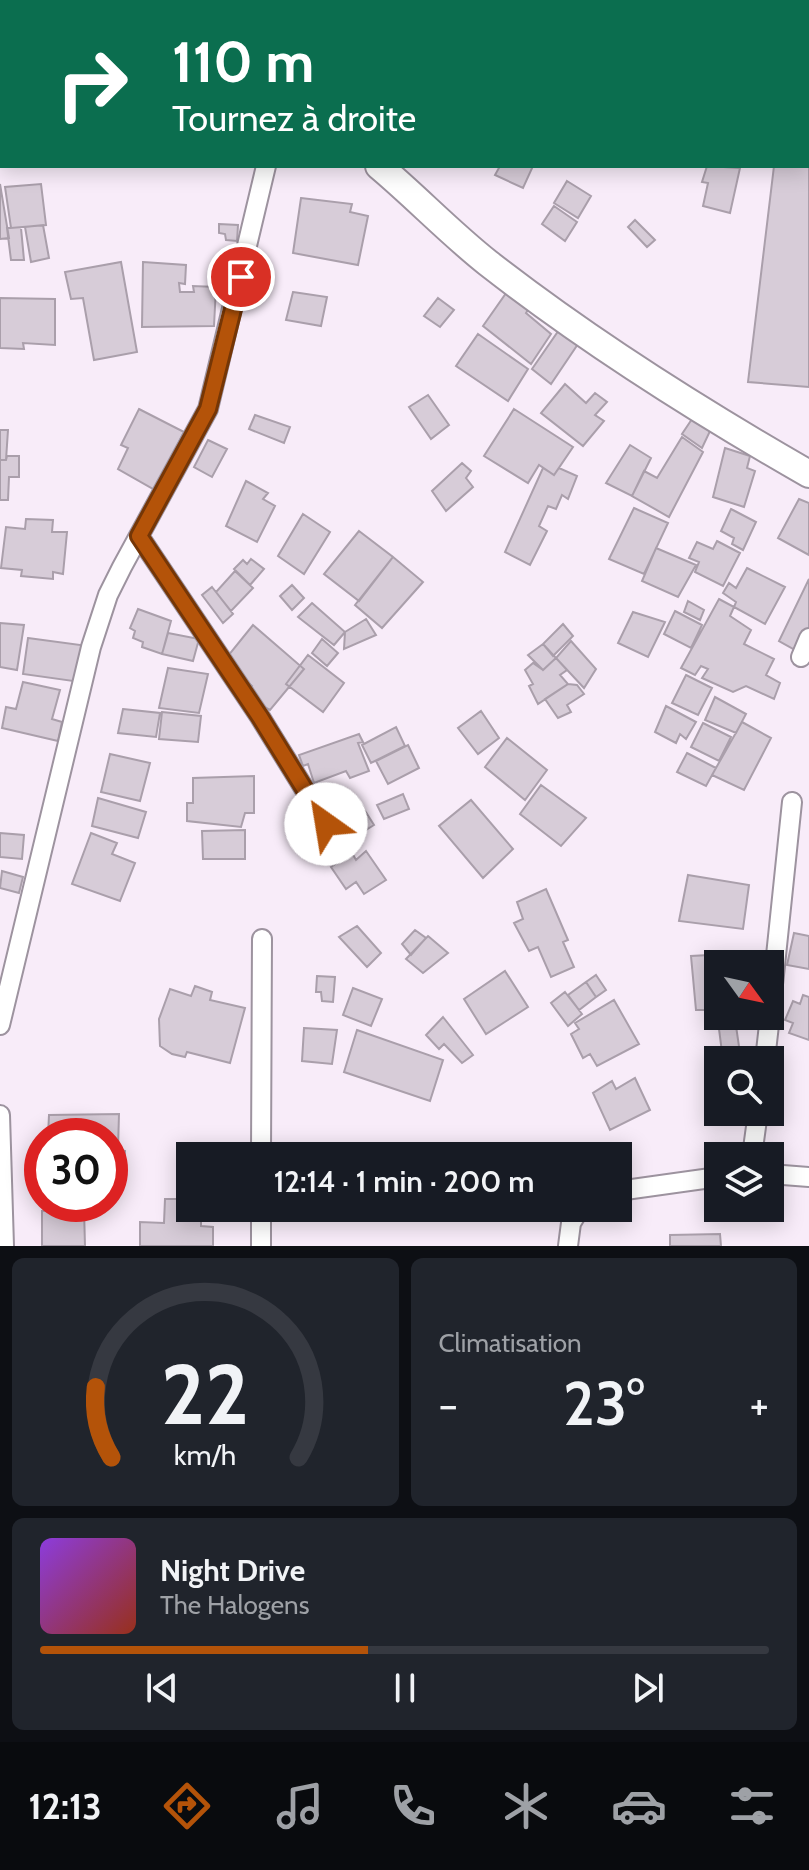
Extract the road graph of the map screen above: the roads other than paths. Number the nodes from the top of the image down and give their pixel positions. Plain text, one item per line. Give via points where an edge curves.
1 (266, 168) edge
2 (381, 168) edge
3 (809, 474) edge
4 (139, 536) junction
5 (809, 638) edge
6 (801, 657) dead end
7 (792, 802) dead end
8 (326, 824) dead end
9 (262, 939) dead end
10 (777, 950) edge
11 (0, 1025) edge
12 (0, 1115) edge
13 (261, 1142) edge
14 (784, 1175) edge
15 (809, 1177) edge
16 (704, 1179) edge
17 (632, 1189) edge
18 (261, 1222) edge
19 (572, 1222) edge
20 (4, 1246) edge
21 (261, 1246) edge
22 (568, 1246) edge

1 - 4 street via 208,409
2 - 3 street via 530,295
4 - 8 street
4 - 11 street via 108,595 91,647
5 - 6 street
7 - 10 street
9 - 13 street
12 - 20 street
14 - 15 street
16 - 17 street
18 - 21 street
19 - 22 street

